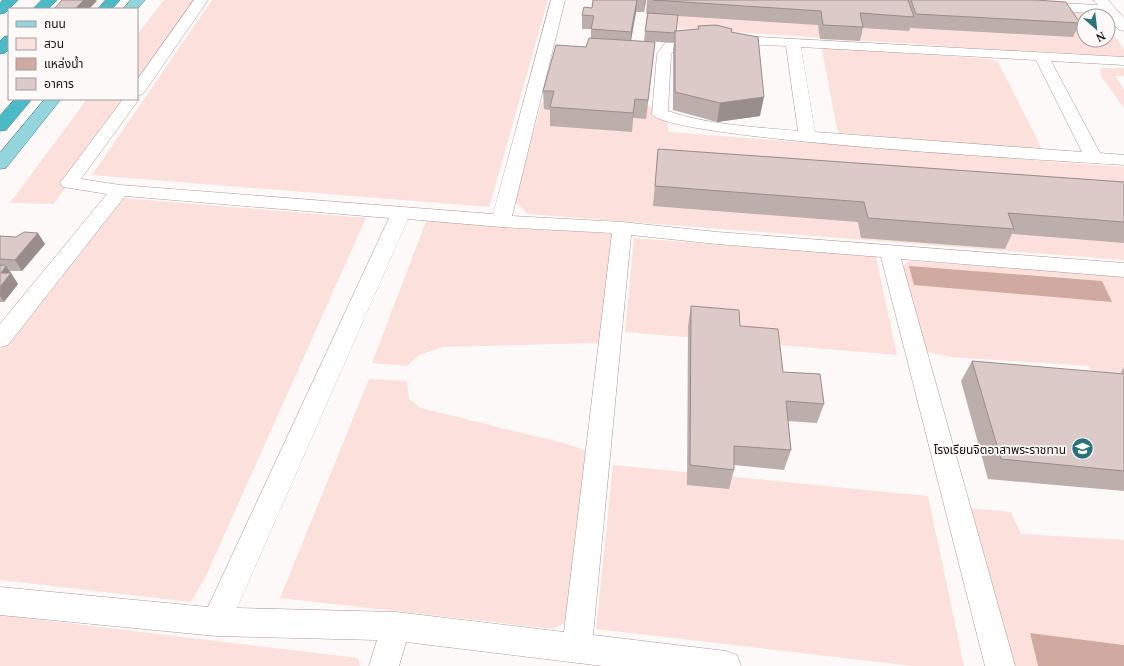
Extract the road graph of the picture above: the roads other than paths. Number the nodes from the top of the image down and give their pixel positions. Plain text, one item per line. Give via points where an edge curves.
1 (11, 0) edge
2 (37, 0) edge
3 (50, 0) edge
4 (113, 0) edge
5 (138, 0) edge
6 (201, 0) edge
7 (558, 0) edge
8 (1023, 5) edge
9 (1105, 5) edge
10 (29, 8) edge
11 (41, 8) edge
12 (106, 8) edge
13 (131, 8) edge
14 (0, 10) edge
15 (1124, 27) edge
16 (8, 28) edge
17 (0, 36) edge
18 (8, 41) edge
19 (793, 42) junction
20 (0, 50) edge
21 (1041, 56) junction
22 (1124, 61) edge
23 (138, 90) edge
24 (23, 100) edge
25 (52, 100) edge
26 (130, 100) edge
27 (0, 126) edge
28 (807, 137) junction
29 (1094, 158) junction
30 (1124, 160) edge
31 (0, 164) edge
32 (120, 190) junction
33 (401, 213) junction
34 (501, 220) junction
35 (622, 228) junction
36 (889, 251) junction
37 (1124, 270) edge
38 (2, 334) edge
39 (0, 601) edge
40 (216, 622) junction
41 (396, 626) junction
42 (577, 648) junction
43 (384, 666) edge
44 (726, 666) edge
45 (1000, 666) edge

1 - 14 highway
2 - 10 highway
3 - 11 highway
4 - 12 highway
5 - 13 main road
6 - 23 lane
7 - 34 lane
8 - 9 lane
9 - 15 lane
16 - 17 highway
18 - 20 highway
19 - 21 lane
19 - 28 lane
19 - 28 lane via 722,39 670,46 664,54 660,114 677,120 724,128
21 - 22 lane
21 - 29 lane
24 - 27 highway
25 - 31 main road
26 - 32 lane via 70,183
28 - 29 lane
29 - 30 lane
32 - 33 lane
32 - 38 lane
33 - 34 lane
33 - 40 lane
34 - 35 lane
35 - 36 lane
35 - 42 lane
36 - 37 lane
36 - 45 lane
39 - 40 lane
40 - 41 lane
41 - 42 lane
41 - 43 lane
42 - 44 lane

